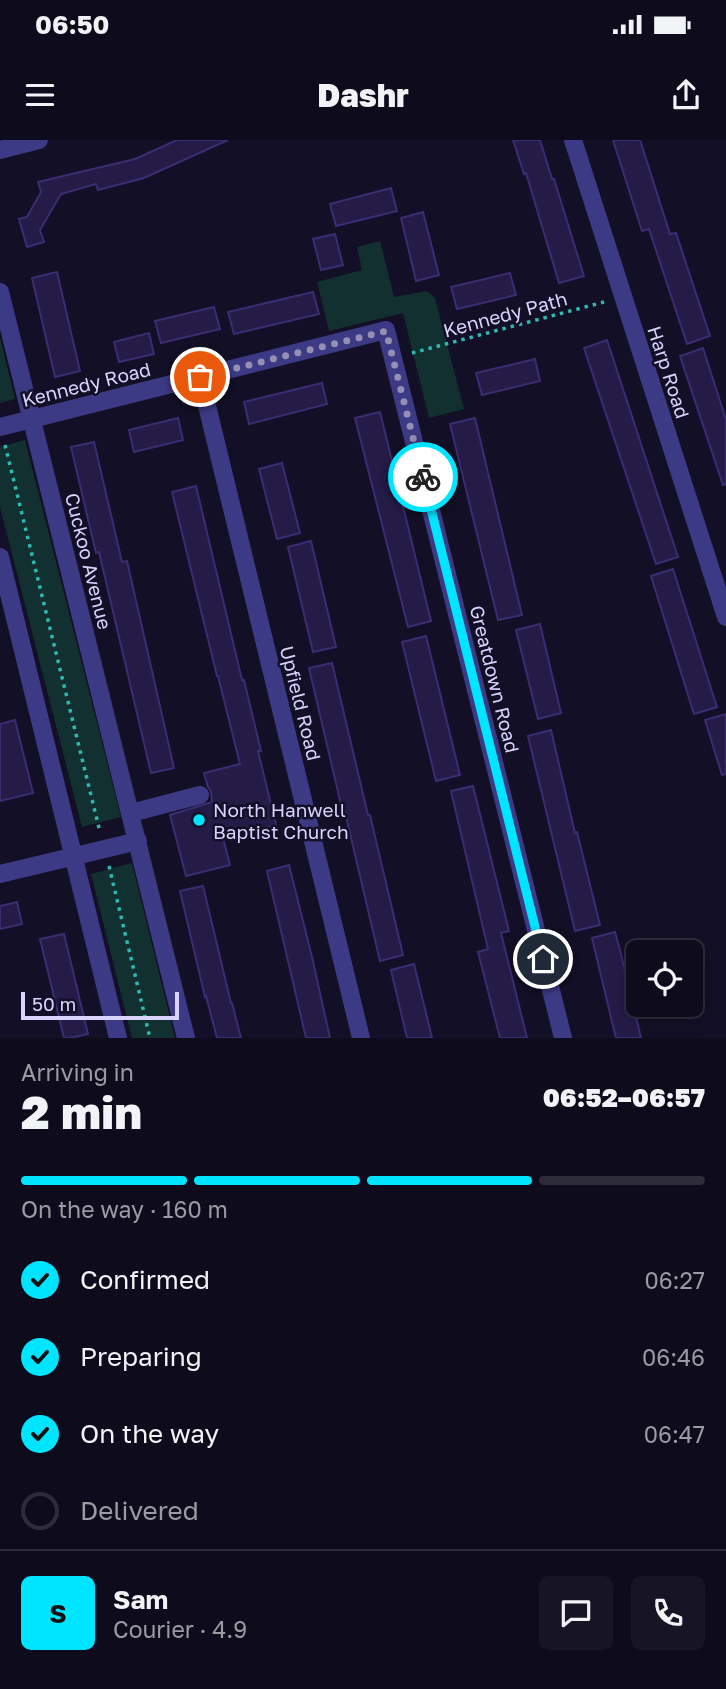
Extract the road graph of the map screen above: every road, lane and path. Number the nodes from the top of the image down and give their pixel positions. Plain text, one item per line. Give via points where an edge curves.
1 (39, 140) edge
2 (572, 140) edge
3 (0, 150) edge
4 (0, 292) edge
5 (623, 297) junction
6 (386, 331) joint
7 (393, 358) junction
8 (200, 377) junction
9 (32, 419) junction
10 (2, 434) edge
11 (0, 557) edge
12 (726, 617) edge
13 (200, 795) dead end
14 (131, 813) junction
15 (100, 832) dead end
16 (138, 841) junction
17 (73, 857) junction
18 (108, 861) dead end
19 (0, 874) edge
20 (118, 1038) edge
21 (149, 1038) edge
22 (186, 1038) edge
23 (361, 1038) edge
24 (563, 1038) edge

1 - 3 street
2 - 5 street, Harp Road
4 - 9 street, Cuckoo Avenue
5 - 7 path, Kennedy Path
5 - 12 street, Harp Road
6 - 7 street, Greatdown Road
6 - 8 street, Kennedy Road
7 - 24 street, Greatdown Road
8 - 9 street, Kennedy Road
8 - 23 street, Upfield Road
9 - 10 street, Kennedy Road
9 - 14 street, Cuckoo Avenue
10 - 15 path
11 - 17 street
13 - 14 street
14 - 16 street, Cuckoo Avenue
16 - 17 street
16 - 22 street, Cuckoo Avenue
17 - 19 street
17 - 20 street
18 - 21 path

